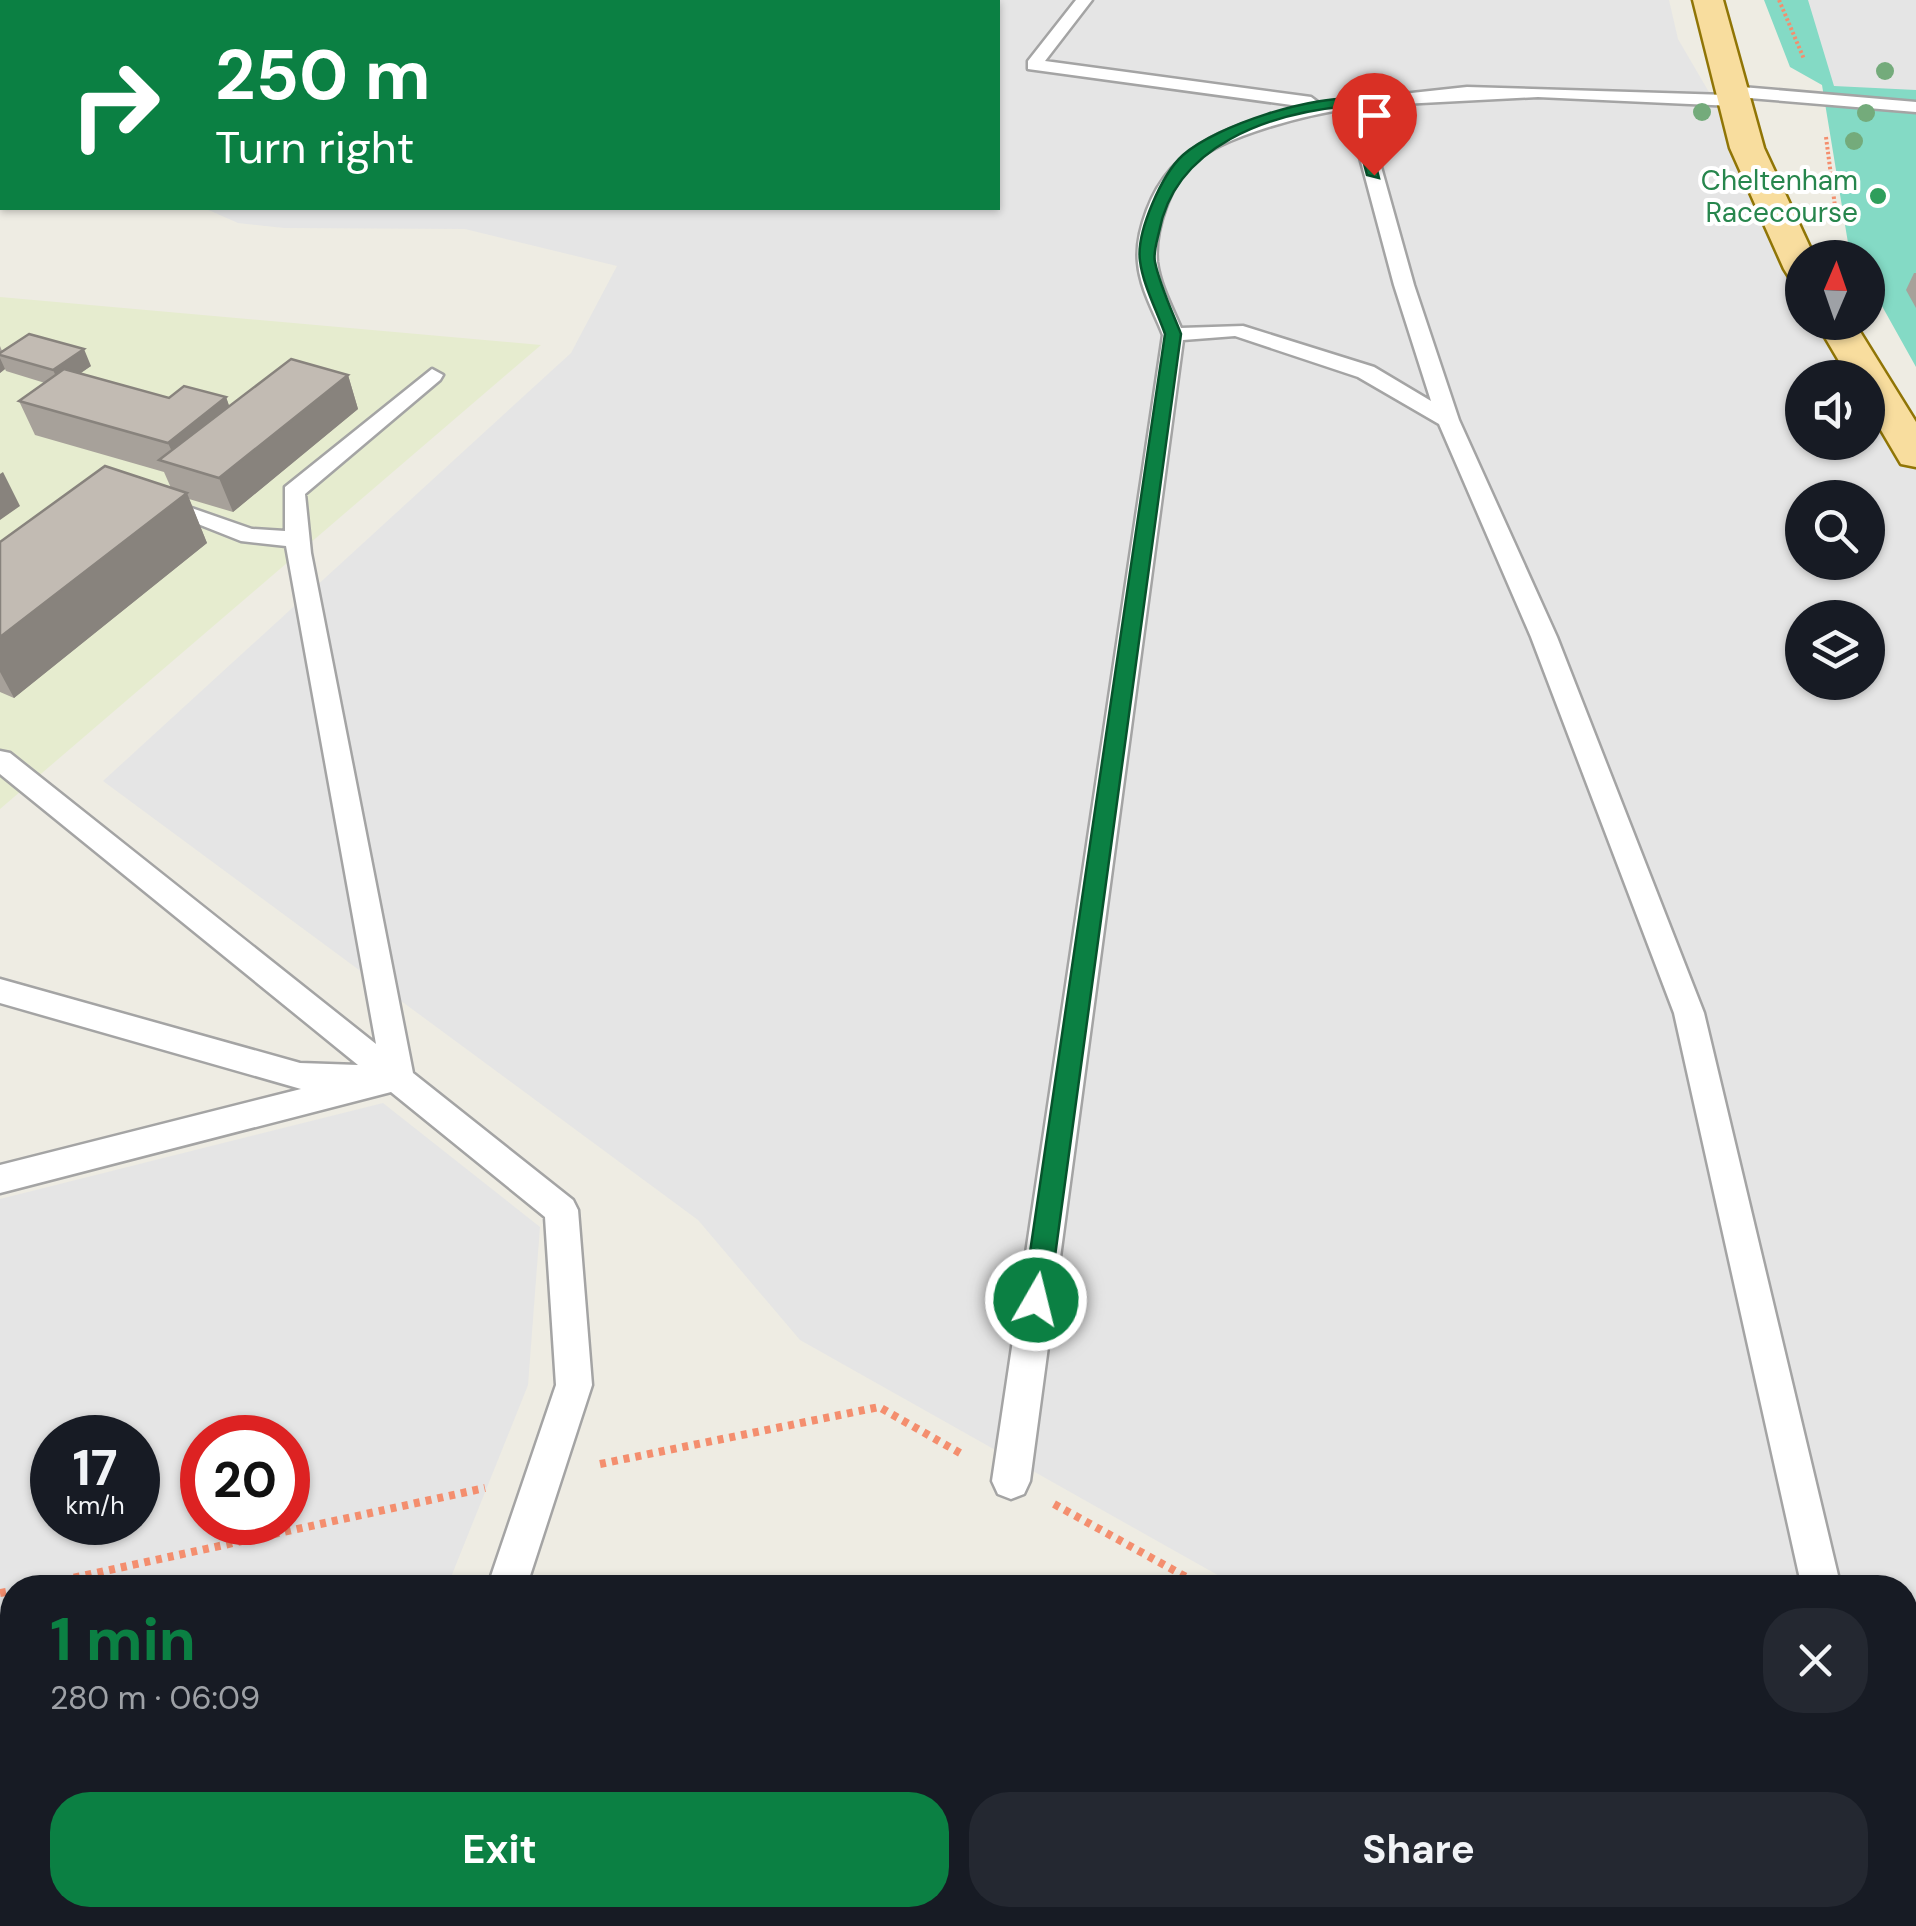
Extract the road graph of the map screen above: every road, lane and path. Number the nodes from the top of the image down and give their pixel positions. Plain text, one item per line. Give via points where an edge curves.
1 (1084, 0) edge
2 (1708, 0) edge
3 (1732, 96) junction
4 (1342, 103) junction
5 (1916, 107) edge
6 (1789, 240) edge
7 (1173, 334) junction
8 (1846, 340) edge
9 (432, 375) dead end
10 (1448, 420) junction
11 (1916, 454) edge
12 (139, 498) edge
13 (298, 539) junction
14 (0, 760) edge
15 (0, 991) edge
16 (398, 1077) junction
17 (0, 1178) edge
18 (543, 1476) junction
19 (1011, 1481) junction
20 (87, 1575) edge
21 (510, 1575) edge
22 (1182, 1575) edge
23 (1819, 1575) edge

1 - 4 lane via 1034,64
2 - 3 main road
3 - 4 lane via 1438,95
3 - 5 lane
3 - 6 main road via 1747,148
4 - 7 lane via 1251,124 1188,158 1156,207 1146,258
4 - 10 lane
7 - 10 lane via 1236,330 1366,372
7 - 19 lane
8 - 11 main road
9 - 13 lane via 293,492
10 - 23 lane via 1544,637 1689,1013
12 - 13 lane via 249,536
13 - 16 lane
14 - 16 lane
15 - 16 lane via 300,1076
16 - 17 lane
16 - 18 lane via 561,1210 574,1385
18 - 19 path via 878,1407
18 - 20 path
18 - 21 lane
19 - 22 path

